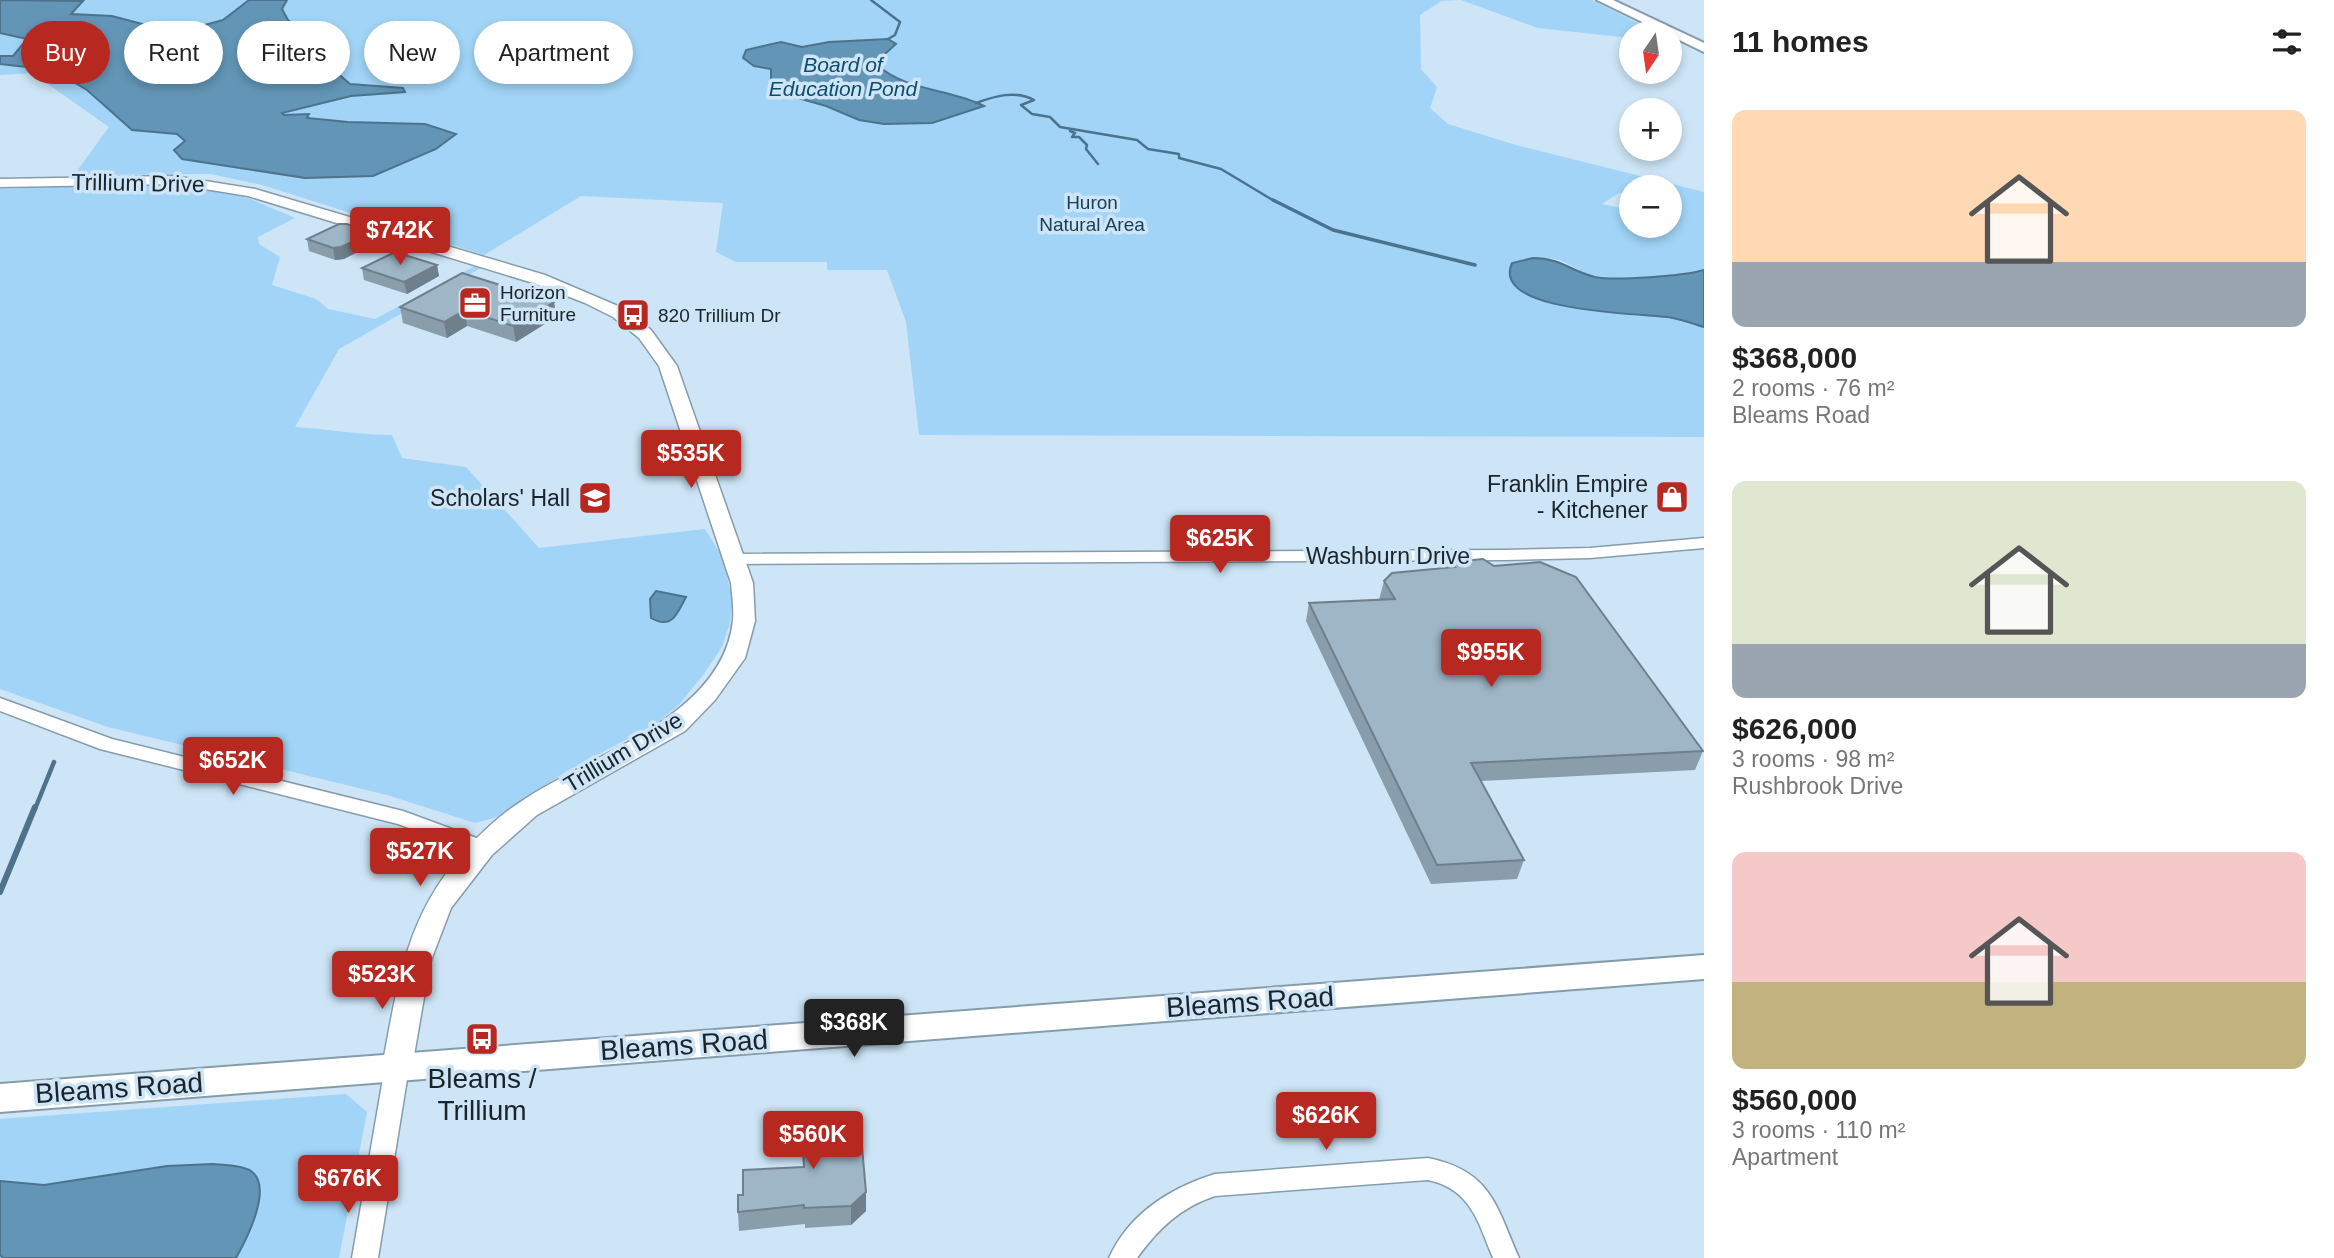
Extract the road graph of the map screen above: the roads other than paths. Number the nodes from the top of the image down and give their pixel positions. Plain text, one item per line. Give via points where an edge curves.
1 (1603, 0) edge
2 (1704, 48) edge
3 (0, 183) edge
4 (1704, 543) edge
5 (736, 559) junction
6 (0, 704) edge
7 (483, 848) junction
8 (1704, 967) edge
9 (397, 1068) junction
10 (0, 1098) edge
11 (365, 1258) edge
12 (1122, 1258) edge
13 (1506, 1258) edge

1 - 2 main road
3 - 5 street, Trillium Drive via 145,179 229,187 539,279 619,313 660,352
4 - 5 street, Washburn Drive via 1517,555
5 - 7 street, Trillium Drive via 744,621 733,658 707,695 677,725 528,808
6 - 7 street via 107,744 403,818
7 - 9 street, Trillium Drive via 439,904 416,963
8 - 9 main road, Bleams Road
9 - 10 main road, Bleams Road
9 - 11 street
12 - 13 street via 1168,1205 1192,1191 1215,1185 1428,1169 1455,1176 1472,1189

